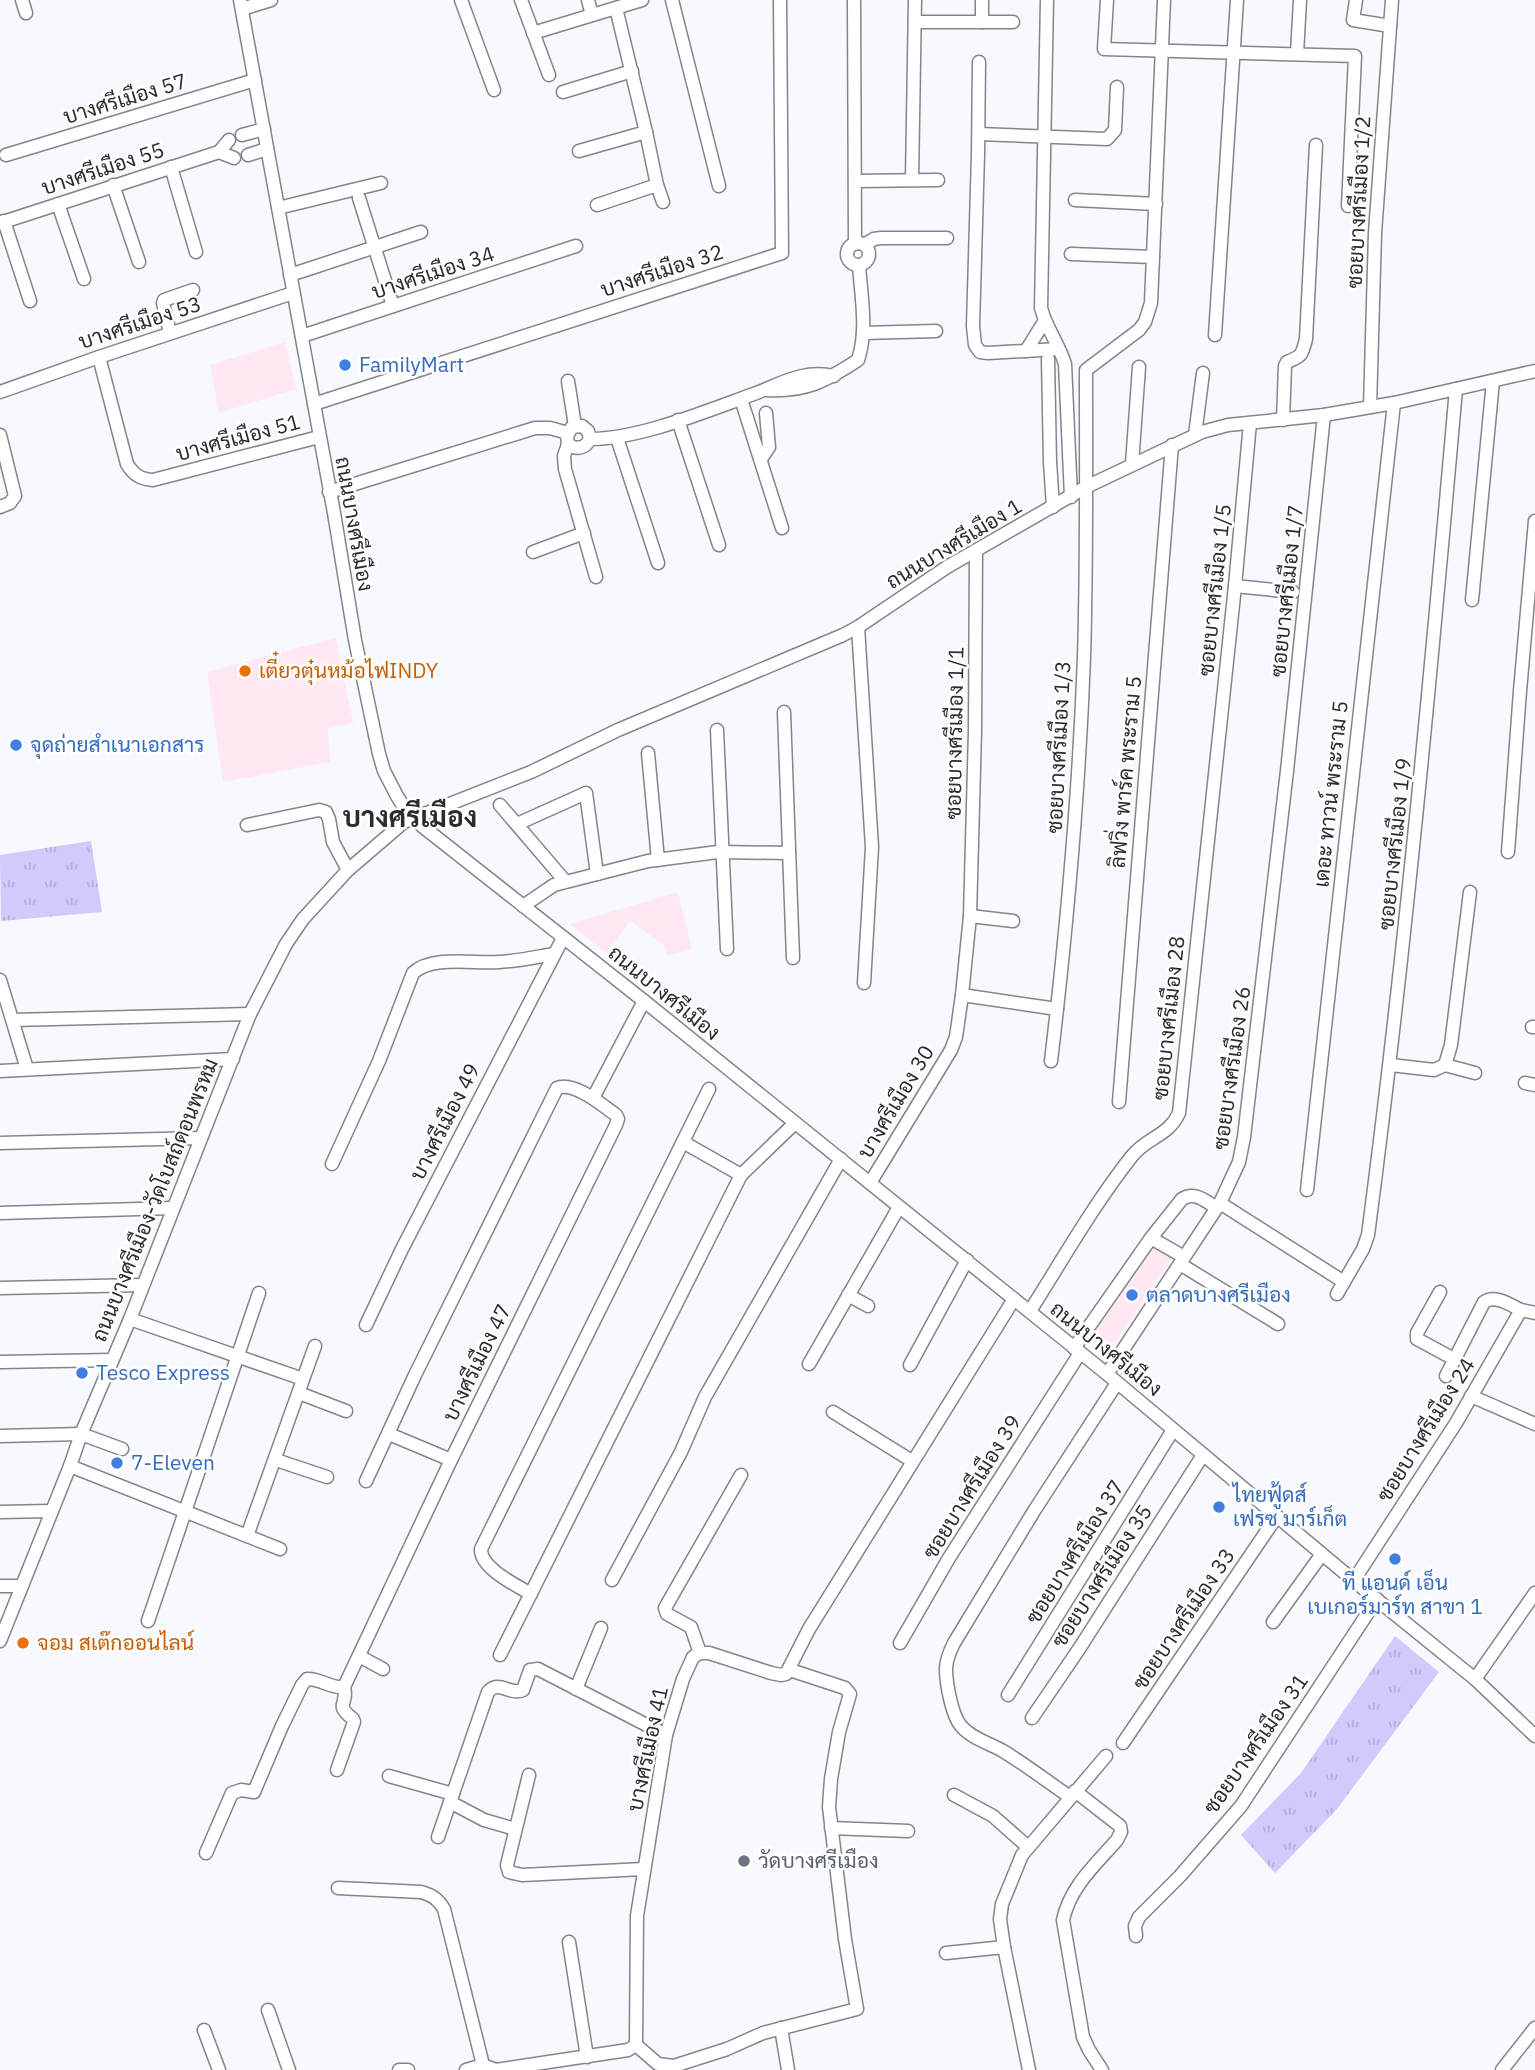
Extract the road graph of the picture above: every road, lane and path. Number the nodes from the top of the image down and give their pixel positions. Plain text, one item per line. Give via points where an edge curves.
1 (22, 0) edge
2 (271, 0) edge
3 (461, 0) edge
4 (521, 0) edge
5 (588, 0) edge
6 (642, 0) edge
7 (672, 0) edge
8 (780, 0) edge
9 (855, 0) edge
10 (915, 0) edge
11 (982, 0) edge
12 (1047, 0) edge
13 (1107, 0) edge
14 (1164, 0) edge
15 (1237, 0) edge
16 (1300, 0) edge
17 (1356, 0) edge
18 (1392, 0) edge
19 (241, 5) edge
20 (616, 8) junction
21 (26, 13) dead end
22 (592, 15) junction
23 (915, 22) junction
24 (982, 22) junction
25 (1013, 22) dead end
26 (1390, 26) junction
27 (533, 33) junction
28 (1162, 50) junction
29 (1233, 52) junction
30 (1297, 54) junction
31 (979, 62) dead end
32 (632, 71) junction
33 (549, 75) dead end
34 (256, 80) junction
35 (1117, 87) dead end
36 (494, 90) dead end
37 (563, 92) dead end
38 (264, 129) junction
39 (646, 132) junction
40 (979, 134) junction
41 (1045, 136) junction
42 (1316, 145) dead end
43 (267, 149) junction
44 (579, 151) dead end
45 (219, 152) junction
46 (6, 155) dead end
47 (248, 155) dead end
48 (234, 158) dead end
49 (171, 167) junction
50 (912, 179) junction
51 (938, 180) dead end
52 (856, 181) junction
53 (381, 183) dead end
54 (113, 185) junction
55 (657, 185) junction
56 (719, 186) dead end
57 (359, 198) dead end
58 (1075, 200) dead end
59 (663, 202) dead end
60 (58, 204) junction
61 (1156, 204) junction
62 (597, 205) dead end
63 (1348, 206) dead end
64 (278, 208) junction
65 (2, 222) edge
66 (421, 232) dead end
67 (947, 238) dead end
68 (860, 244) junction
69 (374, 246) junction
70 (576, 246) dead end
71 (196, 252) dead end
72 (1071, 254) dead end
73 (1153, 257) junction
74 (139, 262) dead end
75 (290, 275) junction
76 (84, 279) dead end
77 (193, 290) dead end
78 (293, 293) junction
79 (30, 301) dead end
80 (393, 306) junction
81 (1044, 322) junction
82 (936, 331) dead end
83 (170, 333) junction
84 (863, 333) junction
85 (1215, 335) dead end
86 (302, 336) junction
87 (1058, 349) junction
88 (1026, 351) junction
89 (99, 356) junction
90 (1048, 359) dead end
91 (1139, 367) dead end
92 (1535, 370) edge
93 (1203, 373) dead end
94 (568, 381) dead end
95 (1493, 381) junction
96 (1456, 389) junction
97 (0, 392) edge
98 (741, 399) junction
99 (1394, 403) junction
100 (314, 404) junction
101 (1370, 407) junction
102 (766, 413) dead end
103 (1324, 415) junction
104 (678, 420) junction
105 (1283, 420) junction
106 (1250, 423) junction
107 (570, 434) junction
108 (0, 435) edge
109 (1195, 435) junction
110 (320, 437) junction
111 (617, 438) junction
112 (590, 439) junction
113 (1171, 445) junction
114 (761, 459) junction
115 (1132, 464) junction
116 (1086, 487) junction
117 (330, 492) junction
118 (1071, 497) junction
119 (0, 506) edge
120 (1053, 507) junction
121 (1535, 521) edge
122 (782, 527) dead end
123 (584, 533) junction
124 (719, 545) dead end
125 (976, 551) junction
126 (533, 552) dead end
127 (658, 563) dead end
128 (596, 578) dead end
129 (1235, 586) junction
130 (1293, 592) dead end
131 (1472, 600) dead end
132 (858, 627) junction
133 (783, 712) dead end
134 (717, 730) dead end
135 (648, 753) dead end
136 (1216, 762) joint
137 (1287, 771) joint
138 (500, 805) dead end
139 (413, 818) junction
140 (517, 824) junction
141 (247, 825) dead end
142 (723, 852) junction
143 (1508, 852) dead end
144 (789, 853) junction
145 (658, 860) junction
146 (348, 870) junction
147 (597, 874) junction
148 (565, 881) junction
149 (1470, 892) dead end
150 (523, 906) junction
151 (970, 916) junction
152 (1013, 921) dead end
153 (563, 938) junction
154 (727, 948) dead end
155 (554, 954) junction
156 (793, 958) dead end
157 (0, 980) edge
158 (864, 983) dead end
159 (962, 995) junction
160 (3, 998) edge
161 (644, 1001) junction
162 (1057, 1009) junction
163 (250, 1014) junction
164 (13, 1020) junction
165 (233, 1059) junction
166 (1051, 1061) dead end
167 (1391, 1065) junction
168 (1444, 1066) junction
169 (27, 1069) junction
170 (0, 1071) edge
171 (1475, 1073) dead end
172 (709, 1089) dead end
173 (593, 1098) junction
174 (1119, 1102) dead end
175 (795, 1123) junction
176 (200, 1138) junction
177 (683, 1142) junction
178 (0, 1143) edge
179 (841, 1159) junction
180 (332, 1164) dead end
181 (741, 1175) junction
182 (870, 1183) junction
183 (1307, 1190) dead end
184 (1219, 1205) junction
185 (899, 1207) junction
186 (173, 1208) junction
187 (0, 1213) edge
188 (1151, 1238) junction
189 (967, 1260) junction
190 (1182, 1261) junction
191 (143, 1285) junction
192 (0, 1288) edge
193 (1440, 1292) dead end
194 (259, 1293) dead end
195 (848, 1294) junction
196 (1014, 1299) junction
197 (868, 1306) dead end
198 (1521, 1310) junction
199 (1030, 1311) junction
200 (1535, 1313) edge
201 (130, 1319) junction
202 (1278, 1324) dead end
203 (366, 1325) dead end
204 (315, 1346) dead end
205 (1077, 1350) junction
206 (236, 1356) junction
207 (1454, 1359) junction
208 (112, 1360) junction
209 (0, 1362) edge
210 (809, 1364) dead end
211 (910, 1364) dead end
212 (1446, 1376) dead end
213 (1112, 1378) junction
214 (303, 1379) junction
215 (299, 1393) junction
216 (1472, 1396) junction
217 (346, 1411) dead end
218 (833, 1412) dead end
219 (1535, 1424) edge
220 (1173, 1430) junction
221 (81, 1434) junction
222 (389, 1434) junction
223 (0, 1436) edge
224 (122, 1448) dead end
225 (1203, 1455) junction
226 (276, 1460) junction
227 (451, 1460) junction
228 (912, 1461) junction
229 (70, 1465) junction
230 (741, 1475) dead end
231 (327, 1478) dead end
232 (366, 1481) dead end
233 (186, 1510) junction
234 (0, 1511) edge
235 (51, 1511) junction
236 (1277, 1516) junction
237 (247, 1536) junction
238 (280, 1549) dead end
239 (1322, 1554) junction
240 (612, 1580) dead end
241 (1354, 1580) junction
242 (0, 1586) edge
243 (22, 1586) junction
244 (1535, 1593) edge
245 (531, 1594) junction
246 (1377, 1599) junction
247 (148, 1621) dead end
248 (1273, 1622) dead end
249 (601, 1628) dead end
250 (0, 1642) edge
251 (900, 1643) dead end
252 (700, 1653) junction
253 (500, 1655) dead end
254 (359, 1656) junction
255 (383, 1669) dead end
256 (790, 1670) junction
257 (1475, 1679) junction
258 (344, 1687) junction
259 (576, 1689) junction
260 (1008, 1695) dead end
261 (1032, 1718) dead end
262 (666, 1734) junction
263 (1535, 1737) edge
264 (1123, 1743) dead end
265 (1106, 1756) dead end
266 (337, 1770) dead end
267 (529, 1775) dead end
268 (390, 1776) dead end
269 (1073, 1794) junction
270 (954, 1795) dead end
271 (452, 1798) junction
272 (831, 1828) junction
273 (515, 1829) junction
274 (908, 1831) dead end
275 (438, 1837) dead end
276 (1028, 1847) junction
277 (206, 1853) dead end
278 (644, 1869) junction
279 (338, 1888) dead end
280 (1136, 1936) dead end
281 (569, 1942) dead end
282 (1004, 1947) junction
283 (946, 1953) dead end
284 (268, 2010) dead end
285 (781, 2028) junction
286 (1535, 2028) edge
287 (204, 2030) dead end
288 (636, 2045) junction
289 (587, 2057) junction
290 (483, 2065) junction
291 (219, 2070) edge
292 (289, 2070) edge
293 (399, 2070) edge
294 (408, 2070) edge
295 (466, 2070) edge
296 (788, 2070) edge
297 (1029, 2070) edge
298 (1102, 2070) edge
299 (1502, 2070) edge

1 - 21 street
2 - 19 street
3 - 36 street
4 - 27 street
5 - 22 street
6 - 20 street
7 - 56 street
8 - 100 street, บางศรีเมือง 32 via 782,253
9 - 52 street
10 - 23 street
11 - 24 street
12 - 41 street
13 - 28 street via 1104,49
14 - 28 street
15 - 29 street
16 - 30 street
17 - 26 street via 1353,20
18 - 26 street, ซอยบางศรีเมือง 1/2
19 - 34 street, ถนนบางศรีเมือง
20 - 22 street
20 - 32 street
22 - 27 street
23 - 24 street
23 - 50 street
24 - 25 street
26 - 101 street, ซอยบางศรีเมือง 1/2 via 1375,233
27 - 33 street
28 - 29 street
28 - 61 street
29 - 30 street
29 - 85 street
30 - 63 street via 1355,57
31 - 40 street
32 - 37 street
32 - 39 street
34 - 38 street, ถนนบางศรีเมือง
34 - 46 street, บางศรีเมือง 57
35 - 41 street via 1115,130 1107,139
38 - 43 street, ถนนบางศรีเมือง
38 - 45 street via 236,138
39 - 44 street
39 - 55 street
40 - 41 street
40 - 88 street via 975,345 988,353
41 - 81 street
42 - 105 street via 1306,339 1299,357 1285,366
43 - 47 street
43 - 64 street, ถนนบางศรีเมือง
45 - 48 street
45 - 49 street, บางศรีเมือง 55
49 - 54 street, บางศรีเมือง 55
49 - 71 street
50 - 51 street
50 - 52 street
52 - 68 street
53 - 64 street
54 - 60 street, บางศรีเมือง 55
54 - 74 street
55 - 59 street
55 - 62 street
57 - 69 street
58 - 61 street
60 - 65 street, บางศรีเมือง 55
60 - 76 street
61 - 73 street
64 - 75 street, ถนนบางศรีเมือง
65 - 79 street
66 - 69 street
67 - 68 street via 881,238
68 - 84 street via 868,249 869,257 859,265
69 - 75 street
69 - 80 street
70 - 80 street, บางศรีเมือง 34
72 - 73 street
73 - 116 street, ซอยบางศรีเมือง 1/3 via 1146,322 1086,370
75 - 78 street, ถนนบางศรีเมือง
77 - 83 street via 164,300
78 - 83 street, บางศรีเมือง 53
78 - 86 street, ถนนบางศรีเมือง
80 - 86 street, บางศรีเมือง 34
81 - 87 street
81 - 88 street
82 - 84 street
83 - 89 street, บางศรีเมือง 53
84 - 98 street via 859,360 834,376 821,383 788,391 767,390
86 - 100 street, ถนนบางศรีเมือง
87 - 88 street
87 - 118 street via 1065,364
89 - 97 street, บางศรีเมือง 53
89 - 110 street, บางศรีเมือง 51 via 127,464 142,479 166,477
90 - 120 street
91 - 115 street
92 - 95 street, ถนนบางศรีเมือง 1
93 - 109 street
94 - 107 street
95 - 96 street, ถนนบางศรีเมือง 1
95 - 131 street
96 - 99 street, ถนนบางศรีเมือง 1
96 - 167 street, ซอยบางศรีเมือง 1/9
98 - 104 street
98 - 114 street
99 - 101 street, ถนนบางศรีเมือง 1
99 - 183 street, เดอะ ทาวน์ พระราม 5
100 - 110 street, ถนนบางศรีเมือง
101 - 103 street, ถนนบางศรีเมือง 1
102 - 114 street via 769,447
103 - 105 street, ถนนบางศรีเมือง 1
103 - 137 street, ซอยบางศรีเมือง 1/7
104 - 111 street
104 - 124 street
105 - 106 street, ถนนบางศรีเมือง 1
106 - 109 street, ถนนบางศรีเมือง 1
106 - 129 street, ซอยบางศรีเมือง 1/5
107 - 112 street via 585,427
107 - 112 street via 574,448 584,447
107 - 117 street via 535,428
107 - 123 street via 565,469
108 - 119 street via 15,496
109 - 113 street, ถนนบางศรีเมือง 1
110 - 117 street, ถนนบางศรีเมือง
111 - 112 street
111 - 127 street
113 - 115 street, ถนนบางศรีเมือง 1
113 - 174 street, ลิฟวิ่ง พาร์ค พระราม 5
114 - 122 street
115 - 116 street, ถนนบางศรีเมือง 1
116 - 118 street, ถนนบางศรีเมือง 1
116 - 162 street, ซอยบางศรีเมือง 1/3 via 1074,836
117 - 139 street, ถนนบางศรีเมือง via 382,762 391,786
118 - 120 street, ถนนบางศรีเมือง 1
120 - 125 street, ถนนบางศรีเมือง 1
121 - 143 street
123 - 126 street
123 - 128 street
125 - 132 street, ถนนบางศรีเมือง 1
125 - 151 street, ซอยบางศรีเมือง 1/1
129 - 130 street
129 - 136 street, ซอยบางศรีเมือง 1/5
132 - 139 street, ถนนบางศรีเมือง 1 via 531,772
132 - 158 street via 872,847
133 - 144 street
134 - 142 street
135 - 145 street
136 - 199 street, ซอยบางศรีเมือง 28 via 1178,1113 1167,1131 1143,1144 1121,1170
137 - 184 street, ซอยบางศรีเมือง 26 via 1244,1137 1239,1162
138 - 140 street
139 - 146 street, ถนนบางศรีเมือง-วัดโบสถ์ดอนพรหม
139 - 150 street, ถนนบางศรีเมือง
140 - 147 street via 586,793
140 - 148 street
141 - 146 street via 326,812 333,842
142 - 144 street
142 - 145 street
142 - 154 street
144 - 156 street
145 - 147 street
146 - 163 street, ถนนบางศรีเมือง-วัดโบสถ์ดอนพรหม via 291,935
147 - 148 street
148 - 150 street
149 - 168 street via 1451,1045
150 - 153 street, ถนนบางศรีเมือง
151 - 152 street
151 - 159 street, บางศรีเมือง 30
153 - 155 street, บางศรีเมือง 49
153 - 161 street, ถนนบางศรีเมือง
155 - 180 street via 418,968
155 - 203 street, บางศรีเมือง 49
157 - 160 street
159 - 162 street
159 - 182 street, บางศรีเมือง 30 via 951,1050
160 - 164 street
161 - 173 street
161 - 175 street, ถนนบางศรีเมือง
162 - 166 street, ซอยบางศรีเมือง 1/3
163 - 164 street
163 - 165 street, ถนนบางศรีเมือง-วัดโบสถ์ดอนพรหม
164 - 169 street
165 - 169 street
165 - 176 street, ถนนบางศรีเมือง-วัดโบสถ์ดอนพรหม
167 - 168 street via 1434,1070
167 - 184 street, ซอยบางศรีเมือง 1/9 via 1368,1235 1340,1288
168 - 171 street
169 - 170 street
172 - 177 street
173 - 222 street, บางศรีเมือง 47 via 569,1087 557,1088
173 - 227 street, บางศรีเมือง 47 via 616,1115 616,1125
175 - 179 street, ถนนบางศรีเมือง
175 - 181 street
176 - 178 street
176 - 186 street, ถนนบางศรีเมือง-วัดโบสถ์ดอนพรหม
177 - 181 street
177 - 245 street via 481,1549 486,1564
179 - 182 street, ถนนบางศรีเมือง
179 - 240 street via 705,1397 666,1483
181 - 245 street
182 - 185 street, ถนนบางศรีเมือง
184 - 188 street, ซอยบางศรีเมือง 39 via 1188,1195
184 - 190 street, ซอยบางศรีเมือง 26
185 - 189 street, ถนนบางศรีเมือง
185 - 195 street
186 - 187 street
186 - 191 street, ถนนบางศรีเมือง-วัดโบสถ์ดอนพรหม
188 - 190 street
188 - 205 street, ซอยบางศรีเมือง 39
189 - 196 street, ถนนบางศรีเมือง
189 - 211 street
190 - 202 street
190 - 213 street, ซอยบางศรีเมือง 26
191 - 192 street
191 - 201 street, ถนนบางศรีเมือง-วัดโบสถ์ดอนพรหม
193 - 207 street via 1417,1339
194 - 206 street
195 - 197 street
195 - 210 street
196 - 199 street, ถนนบางศรีเมือง
196 - 228 street
198 - 200 street
198 - 207 street via 1488,1299
198 - 216 street, ซอยบางศรีเมือง 24
199 - 205 street, ถนนบางศรีเมือง
201 - 206 street
201 - 208 street, ถนนบางศรีเมือง-วัดโบสถ์ดอนพรหม
204 - 214 street
205 - 213 street, ถนนบางศรีเมือง
205 - 251 street, ซอยบางศรีเมือง 39
206 - 214 street
206 - 233 street
207 - 212 street
208 - 209 street
208 - 221 street, ถนนบางศรีเมือง-วัดโบสถ์ดอนพรหม
213 - 220 street, ถนนบางศรีเมือง
213 - 269 street, ซอยบางศรีเมือง 26 via 967,1621 946,1669 961,1727
214 - 215 street
215 - 217 street
215 - 226 street
216 - 219 street
216 - 241 street, ซอยบางศรีเมือง 24
218 - 228 street
220 - 225 street, ถนนบางศรีเมือง
220 - 260 street, ซอยบางศรีเมือง 37
221 - 223 street
221 - 224 street
221 - 229 street, ถนนบางศรีเมือง-วัดโบสถ์ดอนพรหม
222 - 227 street
222 - 232 street
225 - 236 street, ถนนบางศรีเมือง
225 - 261 street, ซอยบางศรีเมือง 35
226 - 231 street
226 - 237 street
227 - 254 street, บางศรีเมือง 47
228 - 256 street via 809,1629
229 - 233 street
229 - 235 street, ถนนบางศรีเมือง-วัดโบสถ์ดอนพรหม
230 - 252 street via 665,1608 667,1615 691,1627
233 - 237 street
233 - 247 street
234 - 235 street
235 - 243 street, ถนนบางศรีเมือง-วัดโบสถ์ดอนพรหม
236 - 239 street, ถนนบางศรีเมือง
236 - 264 street, ซอยบางศรีเมือง 33
237 - 238 street
239 - 241 street, ถนนบางศรีเมือง
239 - 248 street
241 - 246 street, ถนนบางศรีเมือง
242 - 243 street
243 - 250 street, ถนนบางศรีเมือง-วัดโบสถ์ดอนพรหม
244 - 257 street
245 - 253 street
246 - 257 street, ถนนบางศรีเมือง
246 - 280 street, ซอยบางศรีเมือง 31 via 1241,1806 1139,1917
249 - 259 street
252 - 256 street via 781,1675
252 - 262 street, บางศรีเมือง 41 via 682,1678
254 - 255 street
254 - 258 street, บางศรีเมือง 47
256 - 272 street via 845,1688 850,1694 831,1779
257 - 263 street, ถนนบางศรีเมือง
258 - 266 street via 342,1708 354,1722
258 - 277 street via 314,1678 302,1685 254,1792 232,1793
259 - 262 street
259 - 271 street via 534,1668 520,1692 492,1687
262 - 278 street, บางศรีเมือง 41
265 - 269 street
267 - 273 street
268 - 271 street
269 - 276 street
269 - 298 street, ซอยบางศรีเมือง 26 via 1120,1826 1121,1832 1075,1888 1063,1920 1083,2037
270 - 276 street via 993,1816
271 - 273 street via 484,1820
271 - 275 street
272 - 274 street
272 - 285 street via 857,2009
273 - 278 street via 507,1865 511,1873
276 - 282 street via 1002,1904
278 - 288 street, บางศรีเมือง 41 via 636,1937
279 - 290 street via 421,1892 439,1902
281 - 289 street
282 - 283 street
282 - 297 street
284 - 292 street
285 - 288 street via 674,2066 659,2064
285 - 296 street
286 - 299 street
287 - 291 street
288 - 289 street
289 - 290 street via 496,2070
290 - 295 street
293 - 294 street

